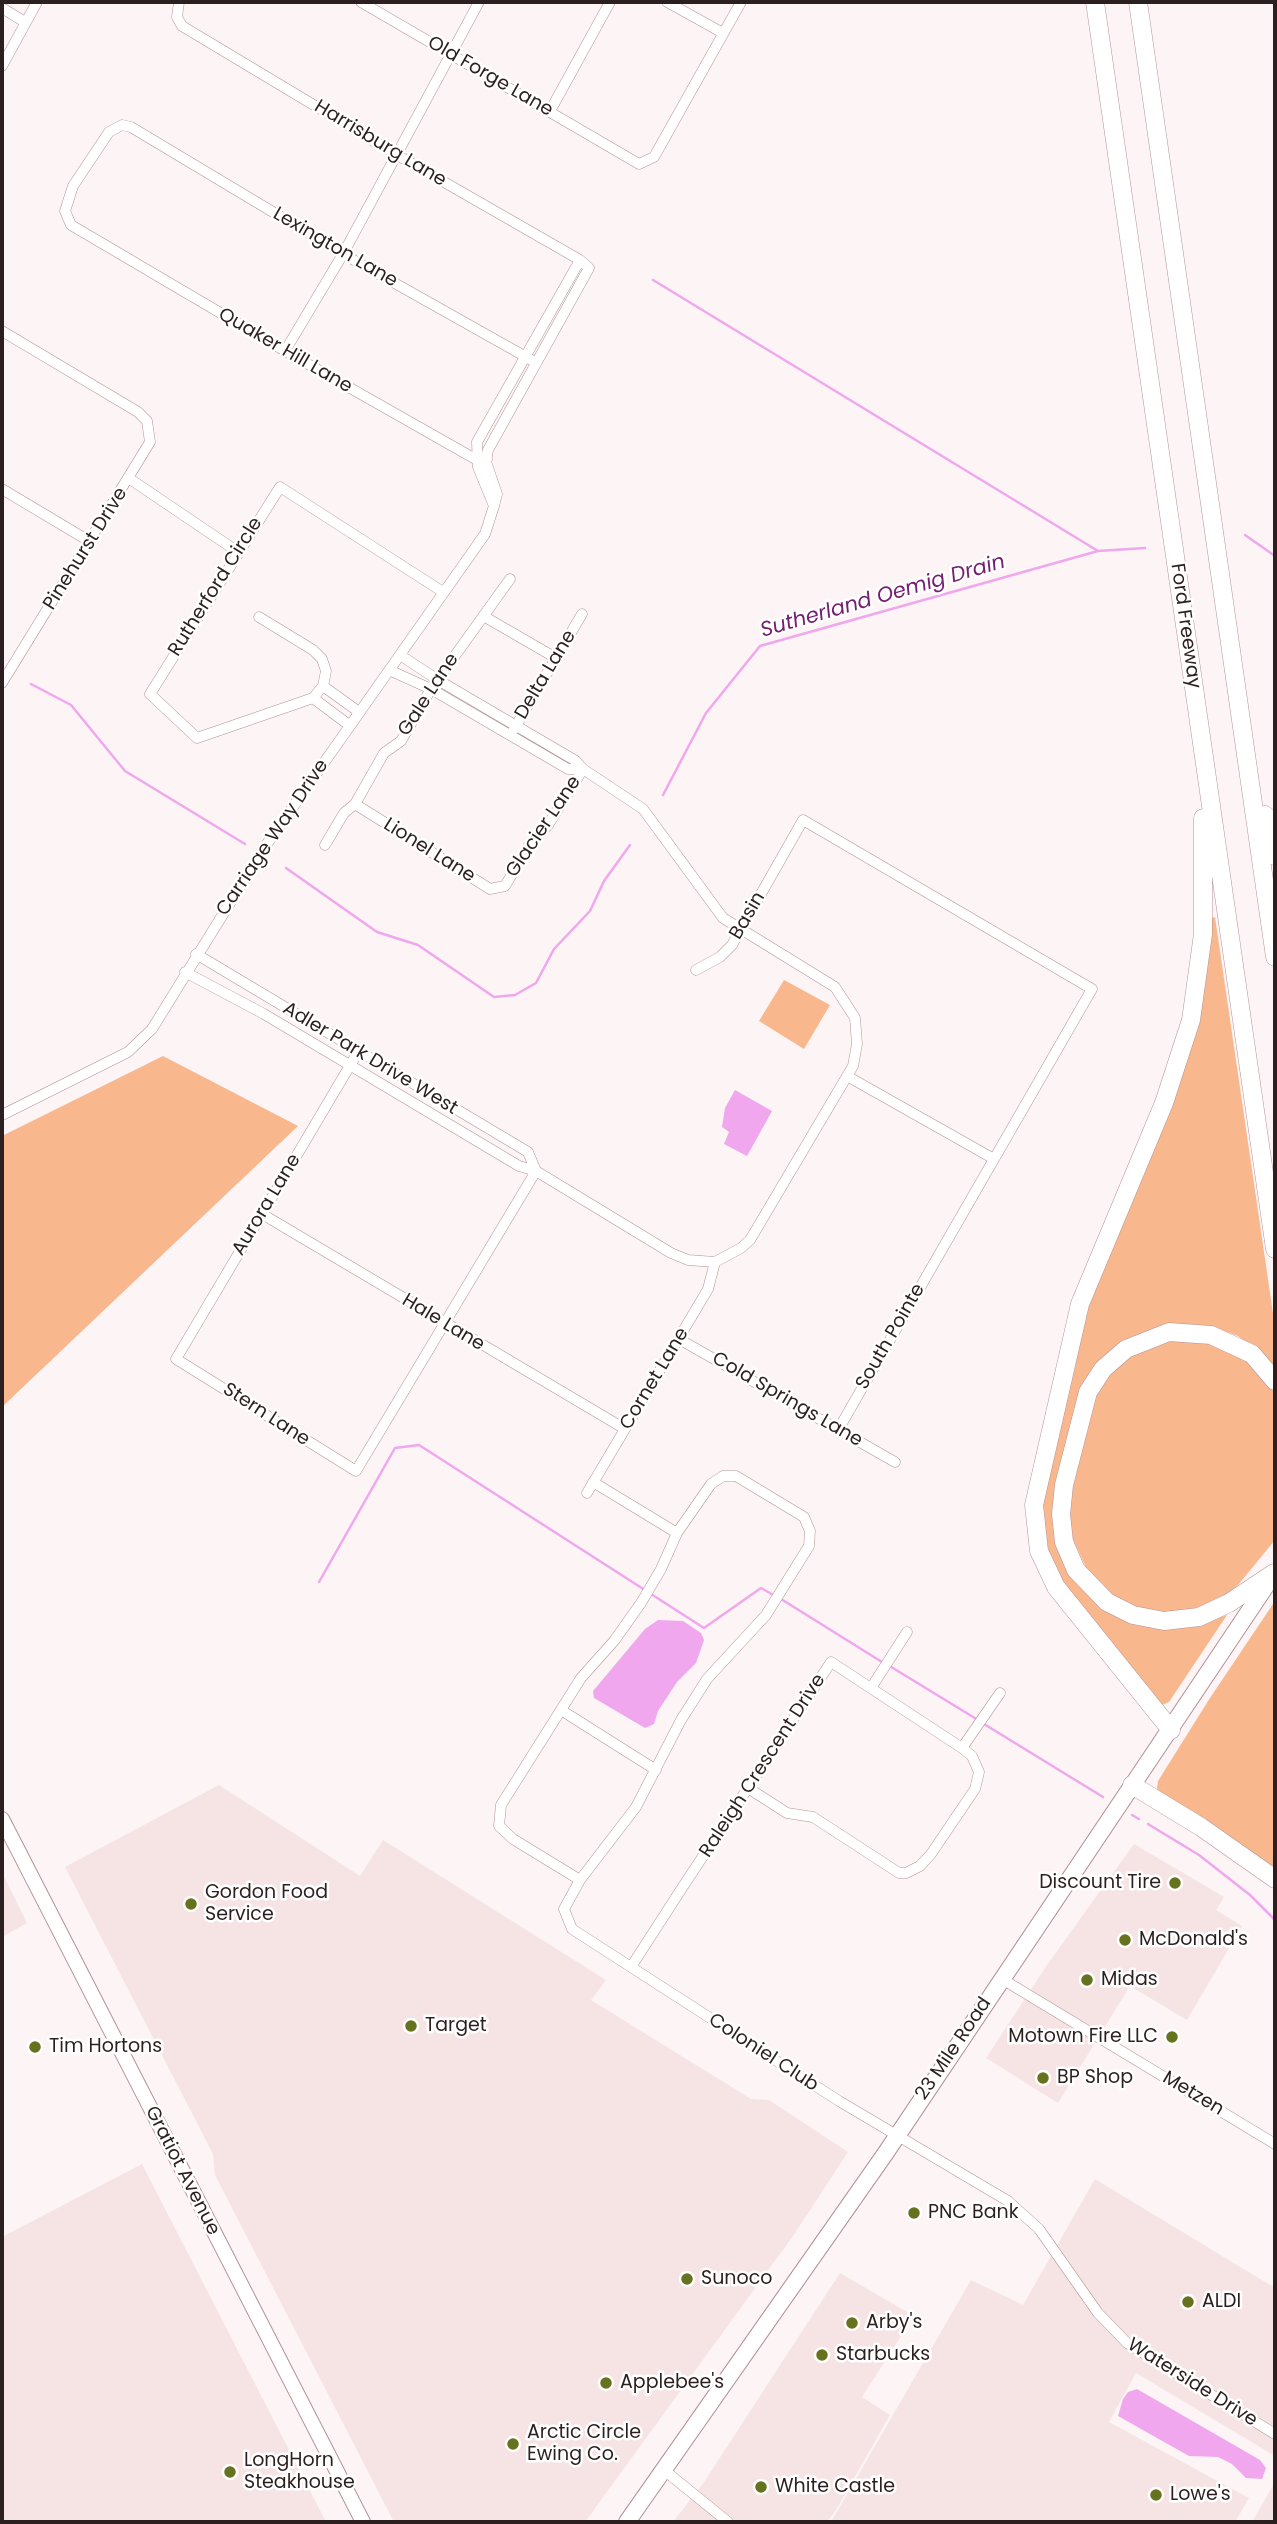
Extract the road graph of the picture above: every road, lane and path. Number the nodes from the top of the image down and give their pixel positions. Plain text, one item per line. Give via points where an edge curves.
1 (37, 2) edge
2 (179, 2) edge
3 (361, 2) edge
4 (480, 2) edge
5 (610, 2) edge
6 (667, 2) edge
7 (741, 2) edge
8 (1096, 2) edge
9 (1138, 2) edge
10 (2, 8) edge
11 (25, 22) junction
12 (723, 33) junction
13 (449, 54) junction
14 (2, 65) edge
15 (550, 111) junction
16 (397, 155) junction
17 (86, 234) joint
18 (343, 254) junction
19 (2, 331) edge
20 (285, 351) junction
21 (531, 359) junction
22 (482, 459) junction
23 (130, 479) junction
24 (2, 489) edge
25 (89, 541) junction
26 (238, 552) junction
27 (510, 579) dead end
28 (443, 592) junction
29 (582, 614) dead end
30 (259, 617) dead end
31 (485, 617) junction
32 (400, 655) junction
33 (556, 658) junction
34 (390, 670) junction
35 (2, 684) edge
36 (435, 685) junction
37 (323, 686) junction
38 (313, 698) junction
39 (359, 712) junction
40 (1241, 720) junction
41 (349, 725) junction
42 (516, 725) junction
43 (510, 735) junction
44 (1201, 741) junction
45 (583, 769) junction
46 (355, 804) junction
47 (325, 845) dead end
48 (1275, 856) edge
49 (505, 886) joint
50 (741, 929) junction
51 (196, 954) junction
52 (1275, 957) edge
53 (696, 970) dead end
54 (185, 972) junction
55 (358, 1052) junction
56 (351, 1065) junction
57 (847, 1076) junction
58 (2, 1115) edge
59 (994, 1159) junction
60 (536, 1171) junction
61 (262, 1214) junction
62 (1275, 1249) edge
63 (715, 1262) junction
64 (443, 1323) junction
65 (679, 1339) junction
66 (176, 1359) joint
67 (1275, 1381) edge
68 (625, 1429) junction
69 (838, 1430) junction
70 (895, 1462) dead end
71 (593, 1482) junction
72 (587, 1493) dead end
73 (677, 1533) junction
74 (1275, 1572) edge
75 (907, 1632) dead end
76 (871, 1688) junction
77 (1000, 1693) dead end
78 (561, 1710) junction
79 (1171, 1730) junction
80 (962, 1748) junction
81 (656, 1770) junction
82 (1132, 1785) junction
83 (748, 1788) junction
84 (2, 1819) edge
85 (1275, 1879) edge
86 (580, 1880) junction
87 (631, 1967) junction
88 (1002, 1979) junction
89 (898, 2135) junction
90 (1275, 2144) edge
91 (1275, 2434) edge
92 (664, 2470) junction
93 (363, 2522) edge
94 (627, 2522) edge
95 (728, 2522) edge

1 - 11 street
2 - 16 street, Harrisburg Lane via 177,17 182,26
3 - 13 street, Old Forge Lane
4 - 13 street
5 - 15 street
6 - 12 street
7 - 12 street
8 - 44 highway, Ford Freeway
9 - 40 highway
10 - 11 street
11 - 14 street
12 - 15 street, Old Forge Lane via 654,157 639,164
13 - 15 street, Old Forge Lane
13 - 16 street
16 - 18 street
16 - 21 street, Harrisburg Lane via 589,268
17 - 18 street, Lexington Lane via 66,218 65,204 114,127 122,125
17 - 20 street, Quaker Hill Lane
18 - 20 street
18 - 21 street, Lexington Lane
19 - 23 street, Pinehurst Drive via 138,412 147,422 150,442
20 - 22 street, Quaker Hill Lane
21 - 22 street via 477,442
22 - 28 street, Carriage Way Drive via 494,506 485,534
23 - 25 street, Pinehurst Drive
23 - 26 street
24 - 25 street
25 - 35 street, Pinehurst Drive
26 - 28 street, Rutherford Circle via 279,486
26 - 38 street, Rutherford Circle via 150,694 197,738
27 - 31 street, Gale Lane
28 - 32 street, Carriage Way Drive
29 - 33 street, Delta Lane
30 - 37 street via 322,659 326,671
31 - 33 street
31 - 36 street, Gale Lane
32 - 34 street, Carriage Way Drive
32 - 36 street
33 - 42 street, Delta Lane
34 - 36 street
34 - 39 street, Carriage Way Drive
36 - 42 street
36 - 43 street
36 - 46 street, Gale Lane via 401,741 384,753
37 - 38 street
37 - 39 street
38 - 41 street
39 - 41 street, Carriage Way Drive
40 - 48 highway
40 - 52 highway
41 - 51 street, Carriage Way Drive
42 - 43 street, Delta Lane
42 - 45 street
43 - 45 street via 568,769
44 - 62 highway, Ford Freeway
44 - 79 highway via 1205,902 1197,991 1175,1074 1080,1304 1034,1505 1039,1551 1056,1587
45 - 49 street, Glacier Lane
45 - 50 street via 643,809 723,918
46 - 47 street, Gale Lane via 344,813
46 - 49 street, Lionel Lane via 490,889
50 - 53 street, Basin via 720,957
50 - 57 street via 835,987 855,1018 857,1044
50 - 59 street, Basin via 803,820 1092,989
51 - 54 street, Carriage Way Drive
51 - 55 street, Adler Park Drive West
54 - 56 street, Adler Park Drive West
54 - 58 street, Carriage Way Drive via 152,1028 128,1052
55 - 56 street, Aurora Lane
55 - 60 street, Adler Park Drive West via 528,1152
56 - 60 street, Adler Park Drive West via 519,1166
56 - 61 street, Aurora Lane
57 - 59 street
57 - 63 street via 750,1240
59 - 69 street, South Pointe
60 - 63 street, Adler Park Drive West via 671,1253
60 - 64 street
61 - 64 street, Hale Lane
61 - 66 street, Aurora Lane
63 - 65 street, Cornet Lane via 708,1289
64 - 66 street, Stern Lane via 356,1471
64 - 68 street, Hale Lane
65 - 68 street, Cornet Lane
65 - 69 street, Cold Springs Lane
67 - 74 highway via 1252,1354 1211,1335 1169,1332 1126,1349 1103,1368 1088,1392 1061,1514 1064,1542 1076,1570 1107,1602 1133,1615 1164,1621 1199,1617
68 - 71 street, Cornet Lane
69 - 70 street, Cold Springs Lane
71 - 72 street, Cornet Lane
71 - 73 street
73 - 78 street via 641,1603
73 - 81 street, Coloniel Club via 711,1484 723,1476 736,1476 804,1517 810,1531 809,1546 773,1604 707,1679
74 - 79 main road, 23 Mile Road
75 - 76 street
76 - 80 street, Raleigh Crescent Drive
76 - 83 street, Raleigh Crescent Drive via 831,1662
77 - 80 street
78 - 81 street
78 - 86 street via 501,1805 499,1826
79 - 82 main road, 23 Mile Road
80 - 83 street via 977,1765 975,1789 926,1861 906,1873 898,1873 813,1817 788,1813
81 - 86 street, Coloniel Club via 612,1842
82 - 85 highway
82 - 88 main road, 23 Mile Road
83 - 87 street, Raleigh Crescent Drive
84 - 93 main road, Gratiot Avenue
86 - 87 street, Coloniel Club via 564,1909 566,1920 572,1929
87 - 89 street, Coloniel Club
88 - 89 main road, 23 Mile Road
88 - 90 street, Metzen
89 - 91 street, Waterside Drive via 992,2190 1029,2219 1098,2313 1127,2343
89 - 92 main road, 23 Mile Road
92 - 94 main road, 23 Mile Road
92 - 95 street

